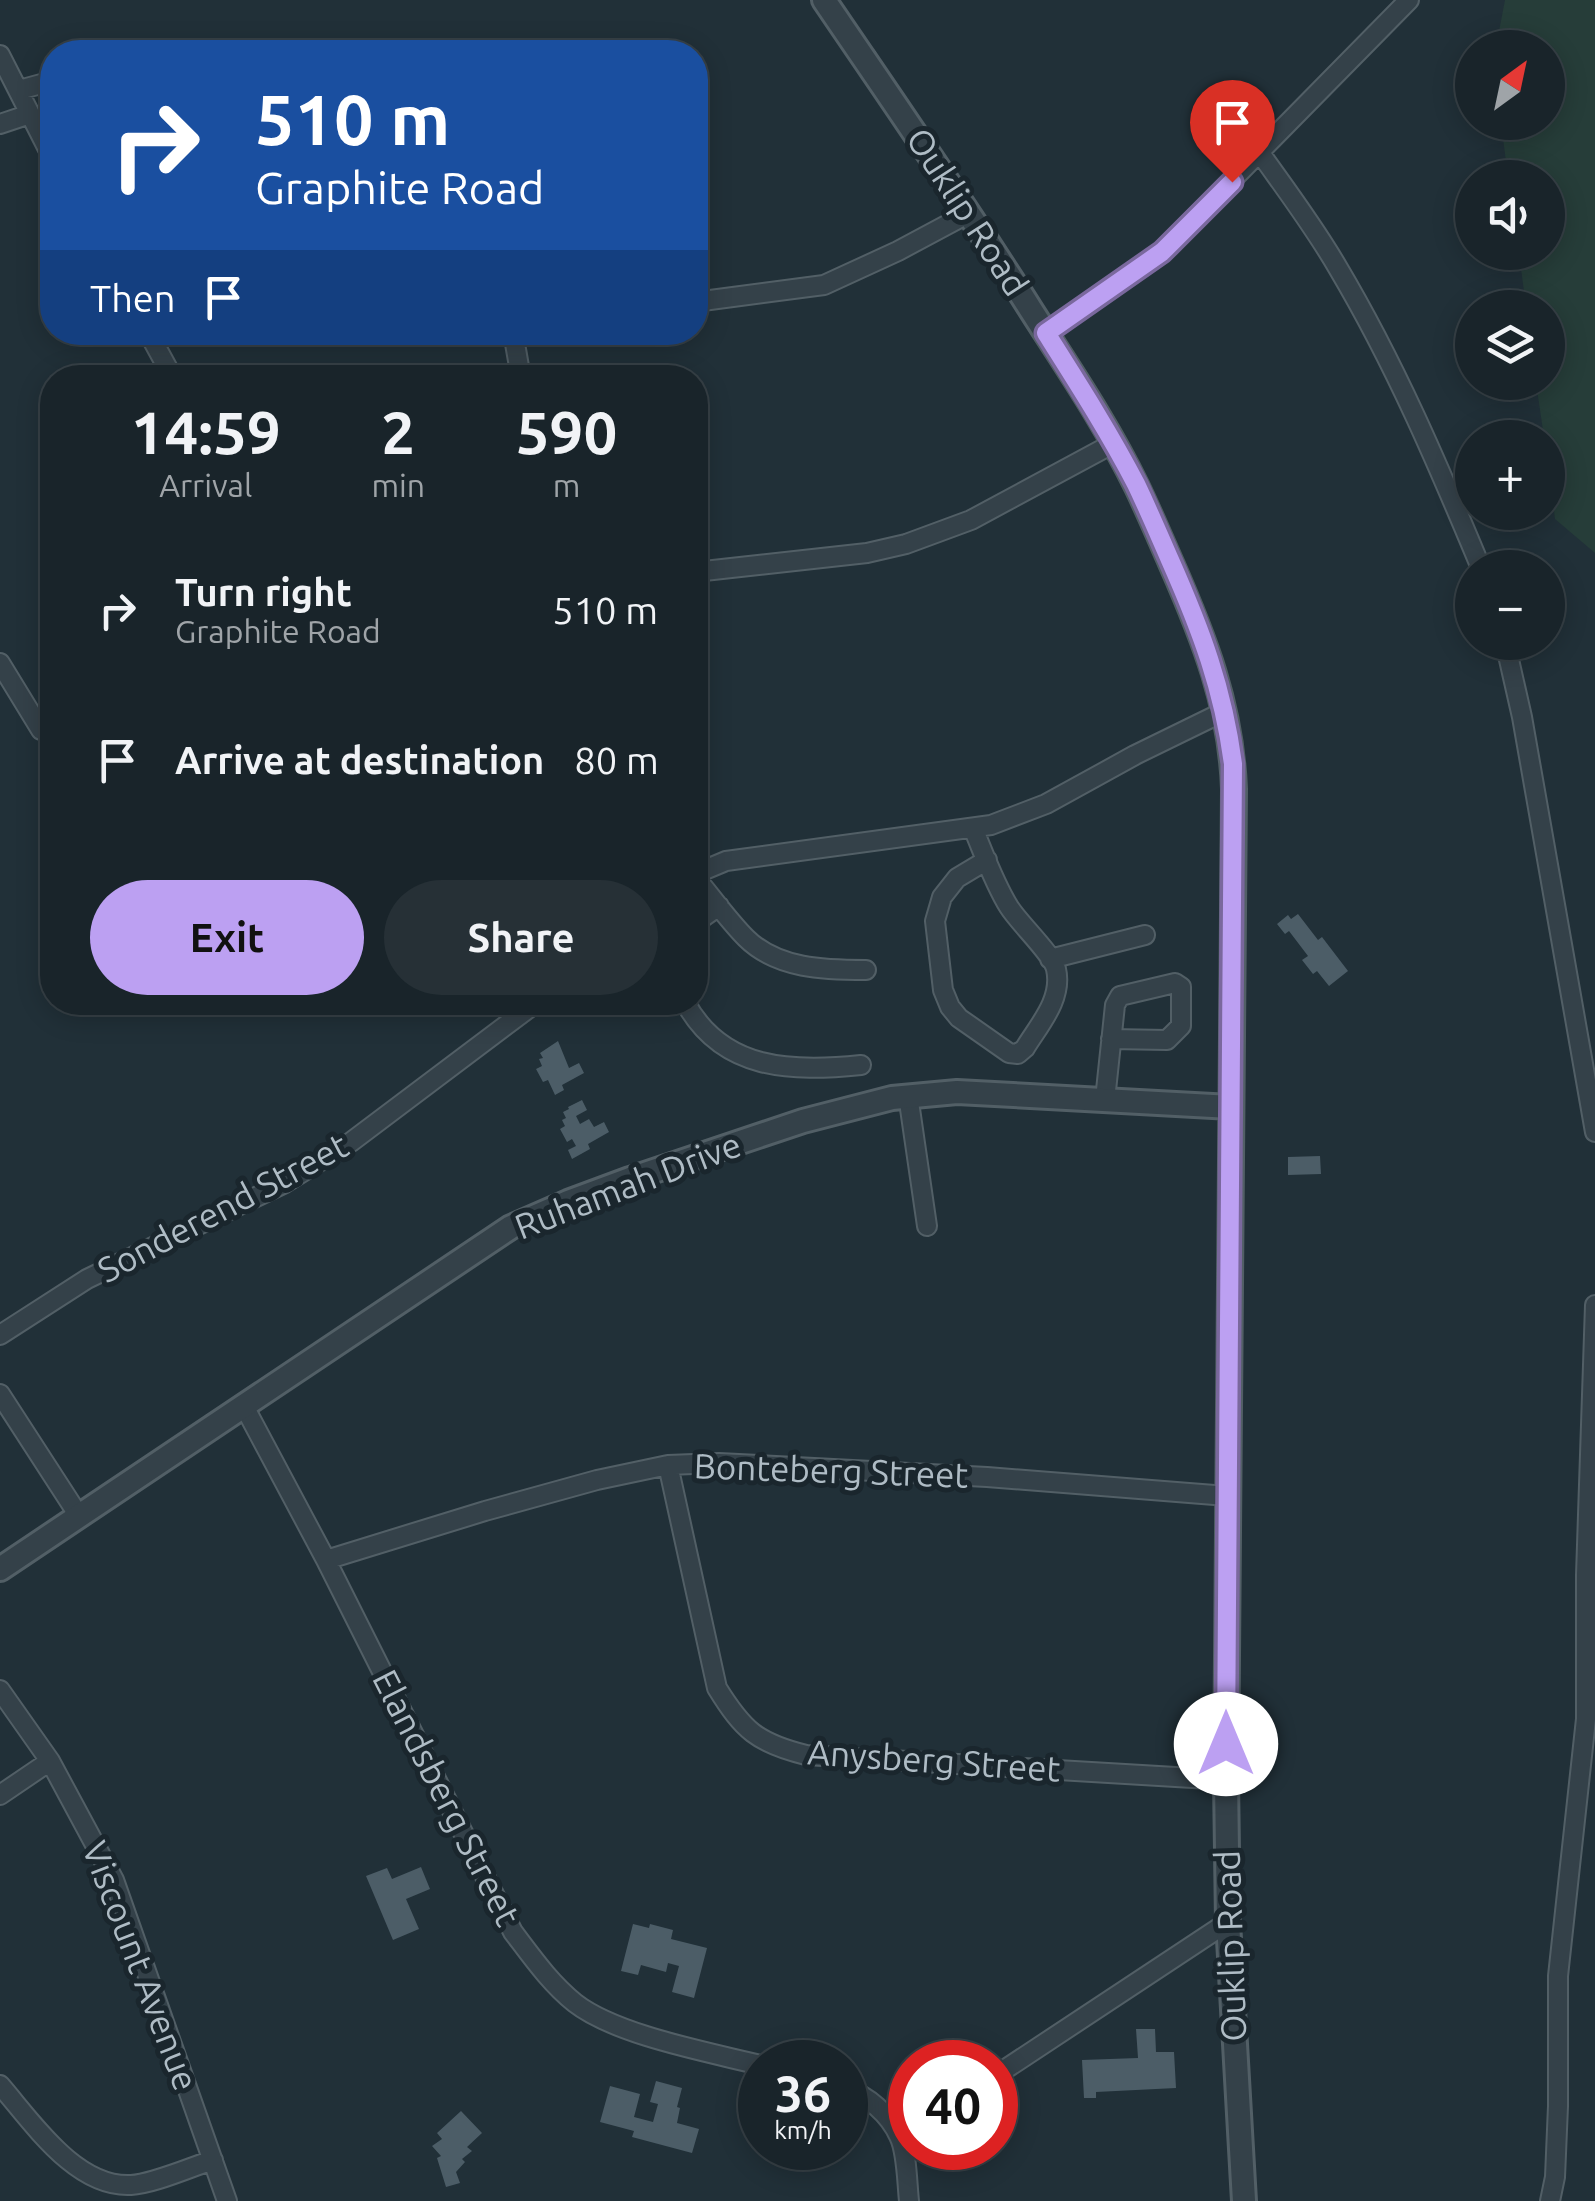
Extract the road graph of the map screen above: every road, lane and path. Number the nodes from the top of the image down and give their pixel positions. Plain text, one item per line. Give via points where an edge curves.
1 (824, 0) edge
2 (1409, 0) edge
3 (0, 54) edge
4 (40, 84) edge
5 (19, 90) junction
6 (30, 114) junction
7 (0, 124) edge
8 (40, 134) edge
9 (1260, 153) junction
10 (970, 213) junction
11 (708, 300) edge
12 (1046, 333) junction
13 (1114, 444) junction
14 (1473, 550) edge
15 (708, 570) edge
16 (1509, 660) edge
17 (0, 663) edge
18 (1225, 710) junction
19 (40, 728) edge
20 (973, 828) junction
21 (987, 860) junction
22 (708, 869) edge
23 (708, 892) edge
24 (719, 906) junction
25 (708, 914) edge
26 (1145, 935) dead end
27 (1050, 959) junction
28 (866, 970) dead end
29 (515, 1015) edge
30 (692, 1015) edge
31 (1111, 1038) junction
32 (862, 1065) dead end
33 (908, 1096) junction
34 (1105, 1100) junction
35 (1231, 1107) junction
36 (1595, 1132) edge
37 (926, 1226) dead end
38 (1595, 1305) edge
39 (0, 1335) edge
40 (0, 1394) edge
41 (244, 1406) junction
42 (668, 1466) junction
43 (1227, 1496) junction
44 (80, 1516) junction
45 (326, 1560) junction
46 (0, 1569) edge
47 (0, 1690) edge
48 (50, 1761) junction
49 (1226, 1780) junction
50 (0, 1795) edge
51 (1228, 1922) junction
52 (738, 2060) edge
53 (1018, 2061) edge
54 (0, 2085) edge
55 (868, 2100) edge
56 (888, 2117) edge
57 (213, 2160) junction
58 (908, 2170) edge
59 (227, 2201) edge
60 (909, 2201) edge
61 (1244, 2201) edge
62 (1550, 2201) edge

1 - 10 street, Ouklip Road
2 - 9 street
3 - 5 street
4 - 5 street
5 - 6 street
6 - 7 street
6 - 8 street
9 - 12 street via 1162,252
9 - 14 street via 1351,290 1420,424
10 - 11 street via 824,285
10 - 12 street, Ouklip Road
12 - 13 street, Ouklip Road
13 - 15 street via 971,520 906,544
13 - 18 street, Ouklip Road via 1194,616
16 - 36 street
17 - 19 street
18 - 20 street via 1046,804
18 - 35 street, Ouklip Road via 1234,789
20 - 21 street
20 - 22 street via 726,861
21 - 27 street via 1010,910
21 - 27 street via 958,878 936,913 950,1007 1009,1052 1022,1052 1054,1000
23 - 24 street
24 - 25 street
24 - 28 street via 745,938 782,962
26 - 27 street
29 - 39 street, Sonderend Street via 302,1173 88,1279
30 - 32 street via 737,1054 774,1065
31 - 31 street via 1116,999 1174,983 1181,987 1181,1026 1167,1040
31 - 34 street
33 - 34 street, Ruhamah Drive
33 - 37 street
33 - 41 street, Ruhamah Drive via 803,1121 511,1227
34 - 35 street, Ruhamah Drive
35 - 43 street, Ouklip Road
38 - 62 street via 1586,1718 1558,1976 1556,2176
40 - 44 street
41 - 44 street, Ruhamah Drive
41 - 45 street, Elandsberg Street
42 - 43 street, Bonteberg Street via 987,1476
42 - 45 street, Bonteberg Street via 522,1500
42 - 49 street, Anysberg Street via 716,1688 737,1720 768,1742 806,1755
43 - 49 street, Ouklip Road
44 - 46 street, Ruhamah Drive
45 - 52 street, Elandsberg Street via 513,1932 543,1972 576,2004 618,2025
47 - 48 street, Viscount Avenue
48 - 50 street
48 - 57 street, Viscount Avenue via 114,1880
49 - 51 street, Ouklip Road
51 - 53 street
51 - 61 street, Ouklip Road
54 - 57 street via 56,2149 108,2184 135,2185
55 - 56 street
57 - 59 street, Viscount Avenue
58 - 60 street

